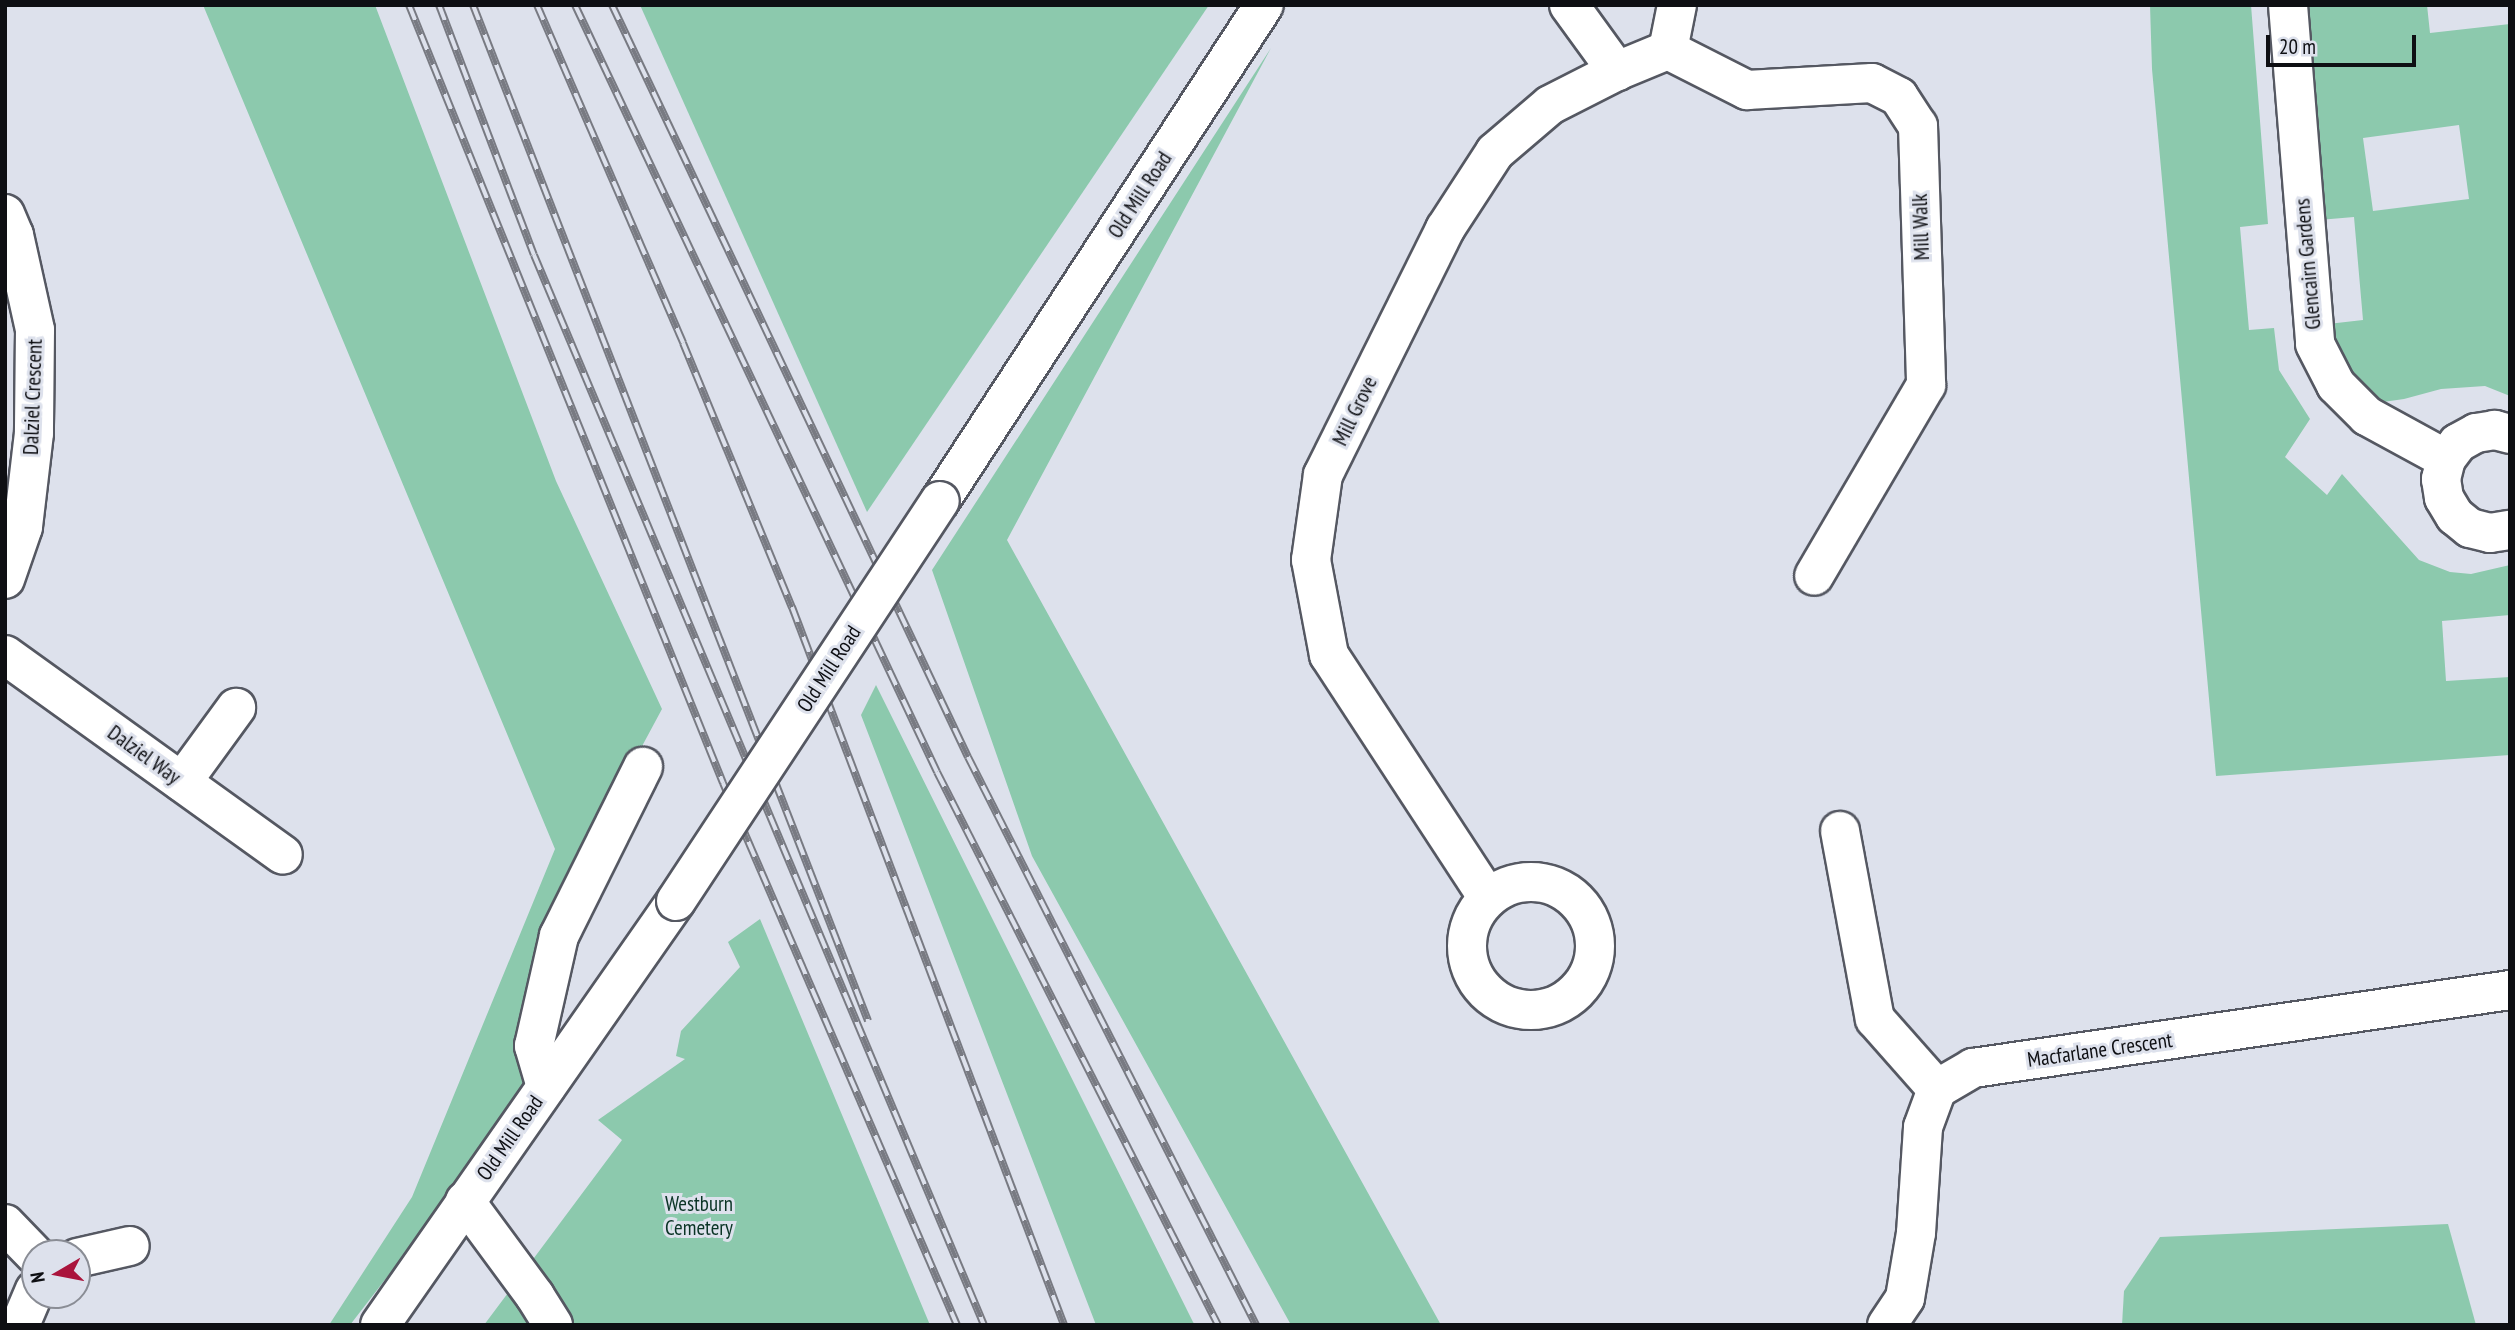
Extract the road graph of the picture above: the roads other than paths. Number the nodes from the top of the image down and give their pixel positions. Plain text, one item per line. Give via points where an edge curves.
1 (1265, 5) edge
2 (1569, 5) edge
3 (1677, 5) edge
4 (2288, 5) edge
5 (1668, 50) junction
6 (1617, 71) junction
7 (5, 215) edge
8 (2510, 434) edge
9 (2446, 459) junction
10 (2510, 530) edge
11 (1814, 576) dead end
12 (5, 579) edge
13 (5, 655) edge
14 (236, 708) dead end
15 (643, 767) dead end
16 (182, 782) junction
17 (1840, 831) dead end
18 (283, 855) dead end
19 (1488, 898) dead end
20 (2510, 990) edge
21 (546, 1087) junction
22 (1937, 1088) junction
23 (465, 1201) junction
24 (5, 1224) edge
25 (21, 1241) edge
26 (130, 1246) dead end
27 (91, 1255) edge
28 (380, 1325) edge
29 (552, 1325) edge
30 (1887, 1325) edge

1 - 21 street, Old Mill Road, bridge via 676,901
2 - 6 street
3 - 5 street
4 - 9 street, Glencairn Gardens via 2315,344 2336,385 2367,416
5 - 6 street, Mill Grove
5 - 11 street, Mill Walk via 1747,90 1872,83 1899,97 1918,126 1926,385
6 - 19 street, Mill Grove via 1550,106 1495,152 1445,229 1323,475 1311,560 1329,655
7 - 12 street, Dalziel Crescent via 14,235 35,330 34,433 23,527
8 - 9 street via 2495,430 2476,433 2458,443
9 - 10 street via 2441,479 2444,498 2455,516 2470,528 2490,533
13 - 16 street, Dalziel Way
14 - 16 street
15 - 21 street via 559,936 534,1046
16 - 18 street, Dalziel Way
17 - 22 street via 1875,1019
20 - 22 street, Macfarlane Crescent via 1973,1068
21 - 23 street, Old Mill Road
22 - 30 street via 1923,1127 1916,1233 1905,1298
23 - 28 street, Old Mill Road
23 - 29 street
24 - 25 street
26 - 27 street

